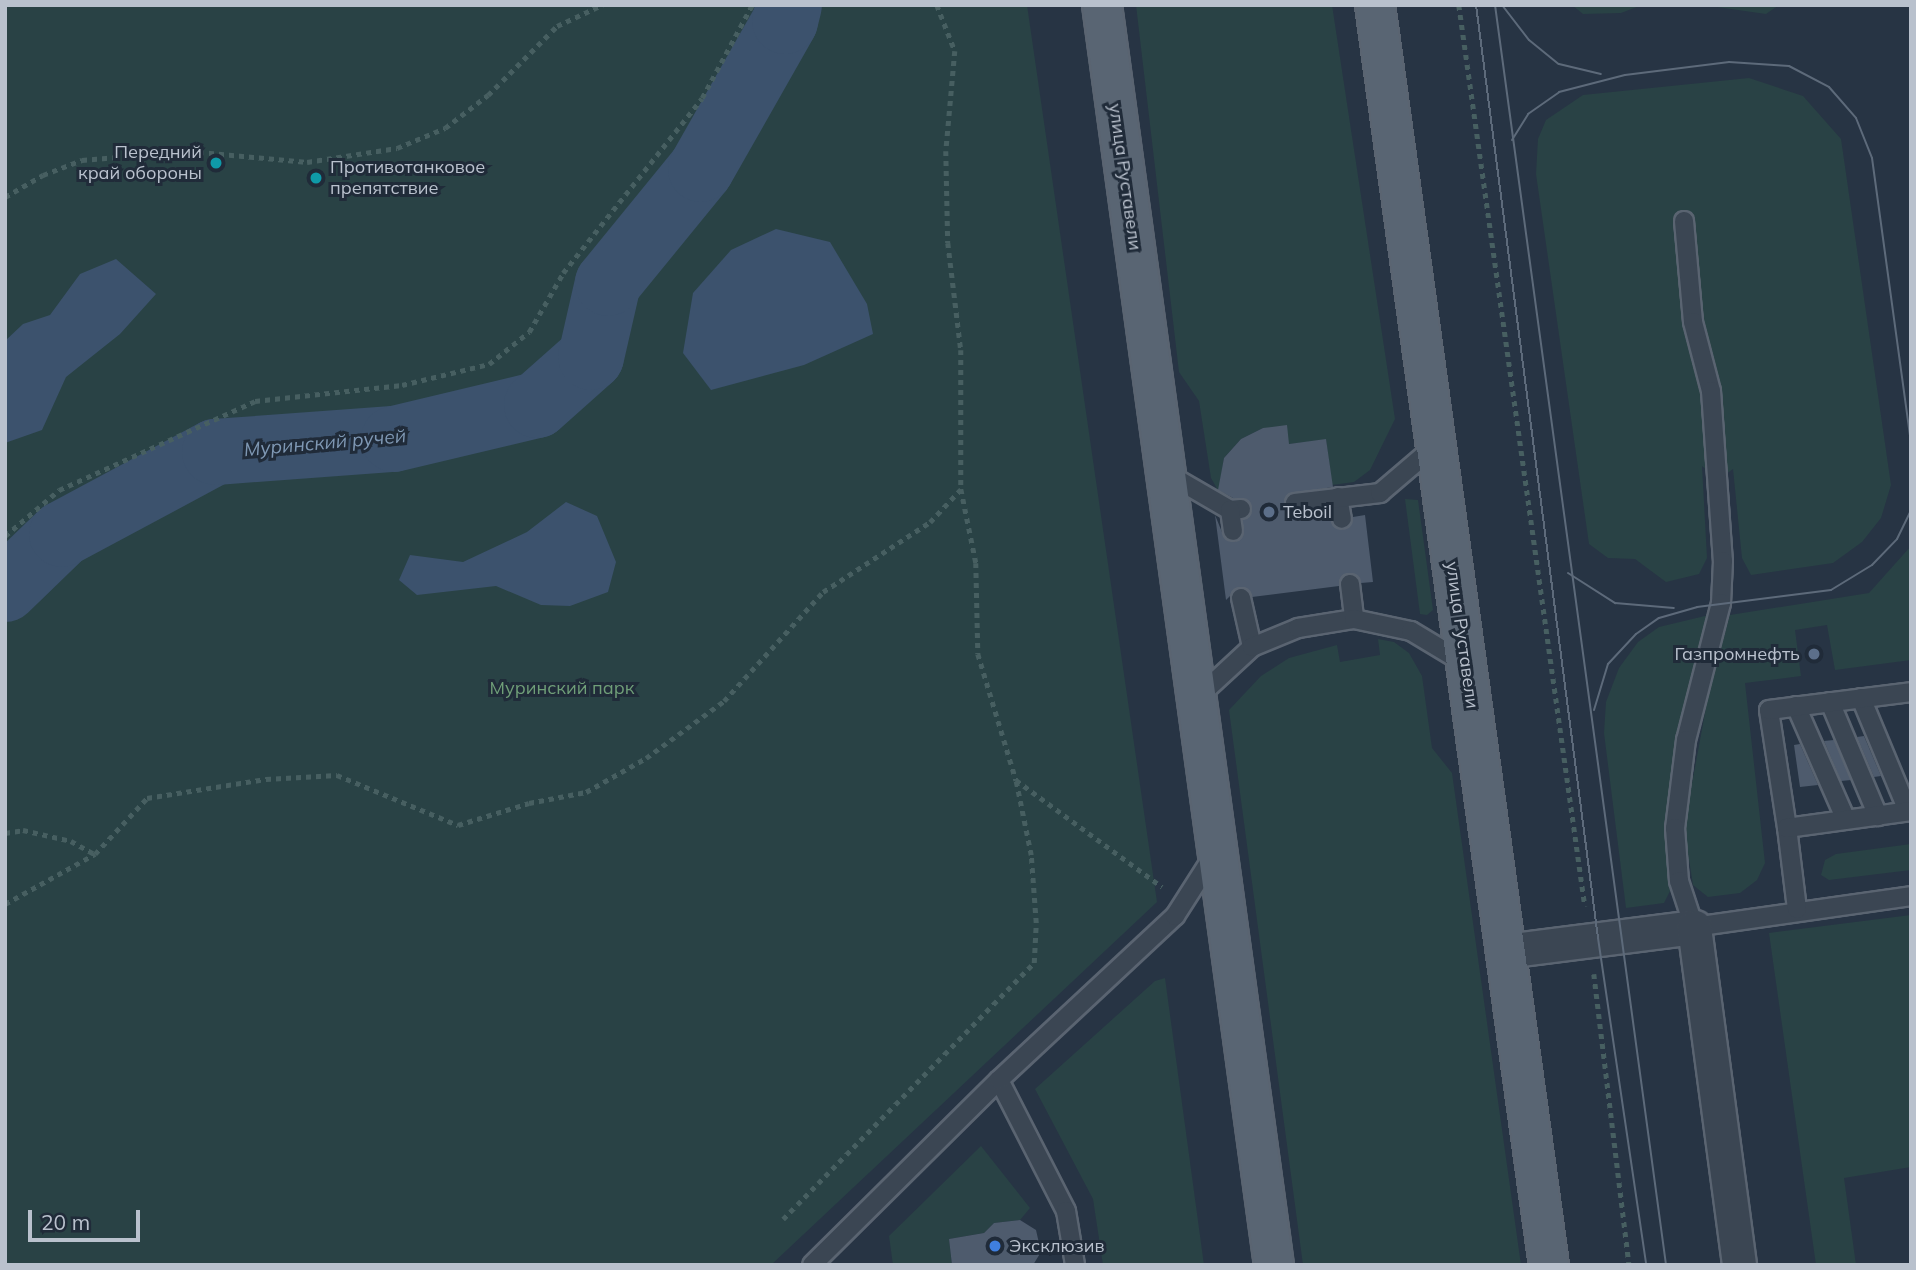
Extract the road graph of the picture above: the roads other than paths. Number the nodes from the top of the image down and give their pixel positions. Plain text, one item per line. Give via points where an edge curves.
1 (1102, 5) edge
2 (1375, 5) edge
3 (1684, 221) dead end
4 (1436, 445) junction
5 (1165, 472) junction
6 (1338, 497) junction
7 (1295, 503) dead end
8 (1342, 519) dead end
9 (1233, 531) dead end
10 (1350, 584) dead end
11 (1241, 598) dead end
12 (1354, 619) junction
13 (1252, 646) junction
14 (1466, 664) junction
15 (1911, 692) edge
16 (1197, 698) junction
17 (1861, 698) junction
18 (1830, 702) junction
19 (1796, 706) junction
20 (1909, 811) edge
21 (1878, 816) junction
22 (1846, 820) junction
23 (1787, 828) junction
24 (1218, 849) junction
25 (1911, 896) edge
26 (1797, 909) junction
27 (1694, 927) junction
28 (1505, 951) junction
29 (999, 1080) junction
30 (812, 1265) edge
31 (1075, 1265) edge
32 (1274, 1265) edge
33 (1549, 1265) edge
34 (1739, 1265) edge

1 - 5 main road, улица Руставели
2 - 4 main road, улица Руставели
3 - 27 lane via 1693,322 1711,391 1723,561 1721,603 1686,740 1675,828 1679,881
4 - 6 lane via 1380,493
4 - 14 main road, улица Руставели
5 - 9 lane via 1236,509
5 - 16 main road, улица Руставели
6 - 7 lane
6 - 8 lane
10 - 12 lane
11 - 13 lane
12 - 13 lane via 1298,628
12 - 14 lane via 1411,631
13 - 16 lane
14 - 28 main road, улица Руставели
15 - 17 lane
16 - 24 main road, улица Руставели
17 - 18 lane
17 - 20 lane
18 - 19 lane
18 - 21 lane
19 - 22 lane
19 - 23 lane via 1769,710
20 - 21 lane
21 - 22 lane
22 - 23 lane
23 - 26 lane
24 - 29 lane via 1175,916
24 - 32 main road, улица Руставели
25 - 26 lane
26 - 27 lane
27 - 28 street
27 - 34 street
28 - 33 main road, улица Руставели
29 - 30 lane
29 - 31 lane via 1066,1212

